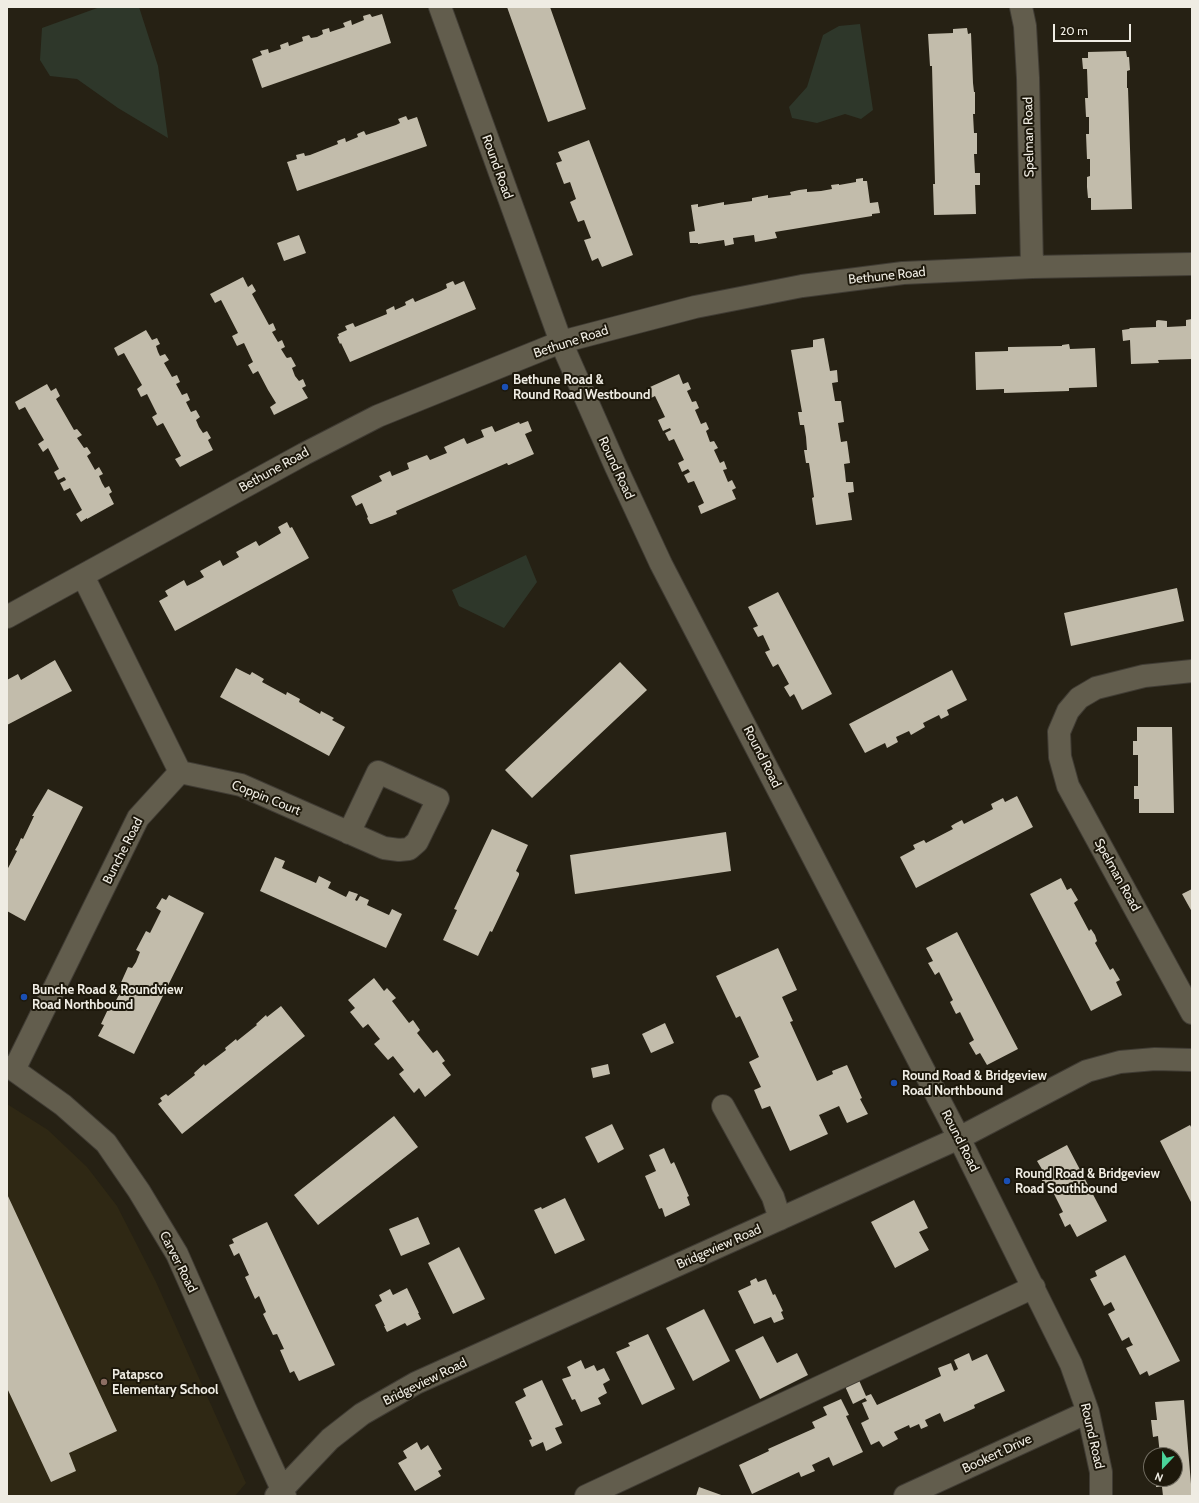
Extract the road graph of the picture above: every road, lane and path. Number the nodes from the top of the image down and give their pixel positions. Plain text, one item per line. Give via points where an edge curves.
1 (440, 7) edge
2 (1021, 7) edge
3 (1192, 264) edge
4 (1032, 267) junction
5 (560, 342) junction
6 (83, 576) junction
7 (7, 617) edge
8 (1192, 671) edge
9 (180, 772) junction
10 (350, 833) dead end
11 (1192, 1013) edge
12 (1192, 1060) edge
13 (10, 1069) edge
14 (722, 1106) dead end
15 (959, 1138) junction
16 (780, 1219) junction
17 (1034, 1287) junction
18 (1088, 1412) junction
19 (281, 1494) edge
20 (586, 1496) edge
21 (905, 1496) edge
22 (1101, 1496) edge

1 - 5 street, Round Road
2 - 4 street, Spelman Road via 1025,26 1028,78
3 - 4 street, Bethune Road
4 - 5 street, Bethune Road via 903,273 802,286 695,307
5 - 6 street, Bethune Road via 378,416
5 - 15 street, Round Road via 662,564
6 - 7 street, Bethune Road
6 - 9 street
8 - 11 street, Spelman Road via 1144,676 1096,688 1079,698 1068,711 1059,732 1060,757 1068,786
9 - 10 street, Coppin Court via 241,785
9 - 13 street, Bunche Road via 138,818
12 - 15 street, Bridgeview Road via 1155,1059 1120,1062 1087,1071
13 - 19 street, Carver Road via 63,1105 106,1143 139,1191 177,1254
14 - 16 street via 772,1197
15 - 16 street, Bridgeview Road
15 - 17 street, Round Road
16 - 19 street, Bridgeview Road via 416,1384 362,1414 330,1439
17 - 18 street, Round Road via 1071,1364
17 - 20 street
18 - 21 street, Bookert Drive
18 - 22 street, Round Road via 1101,1472

